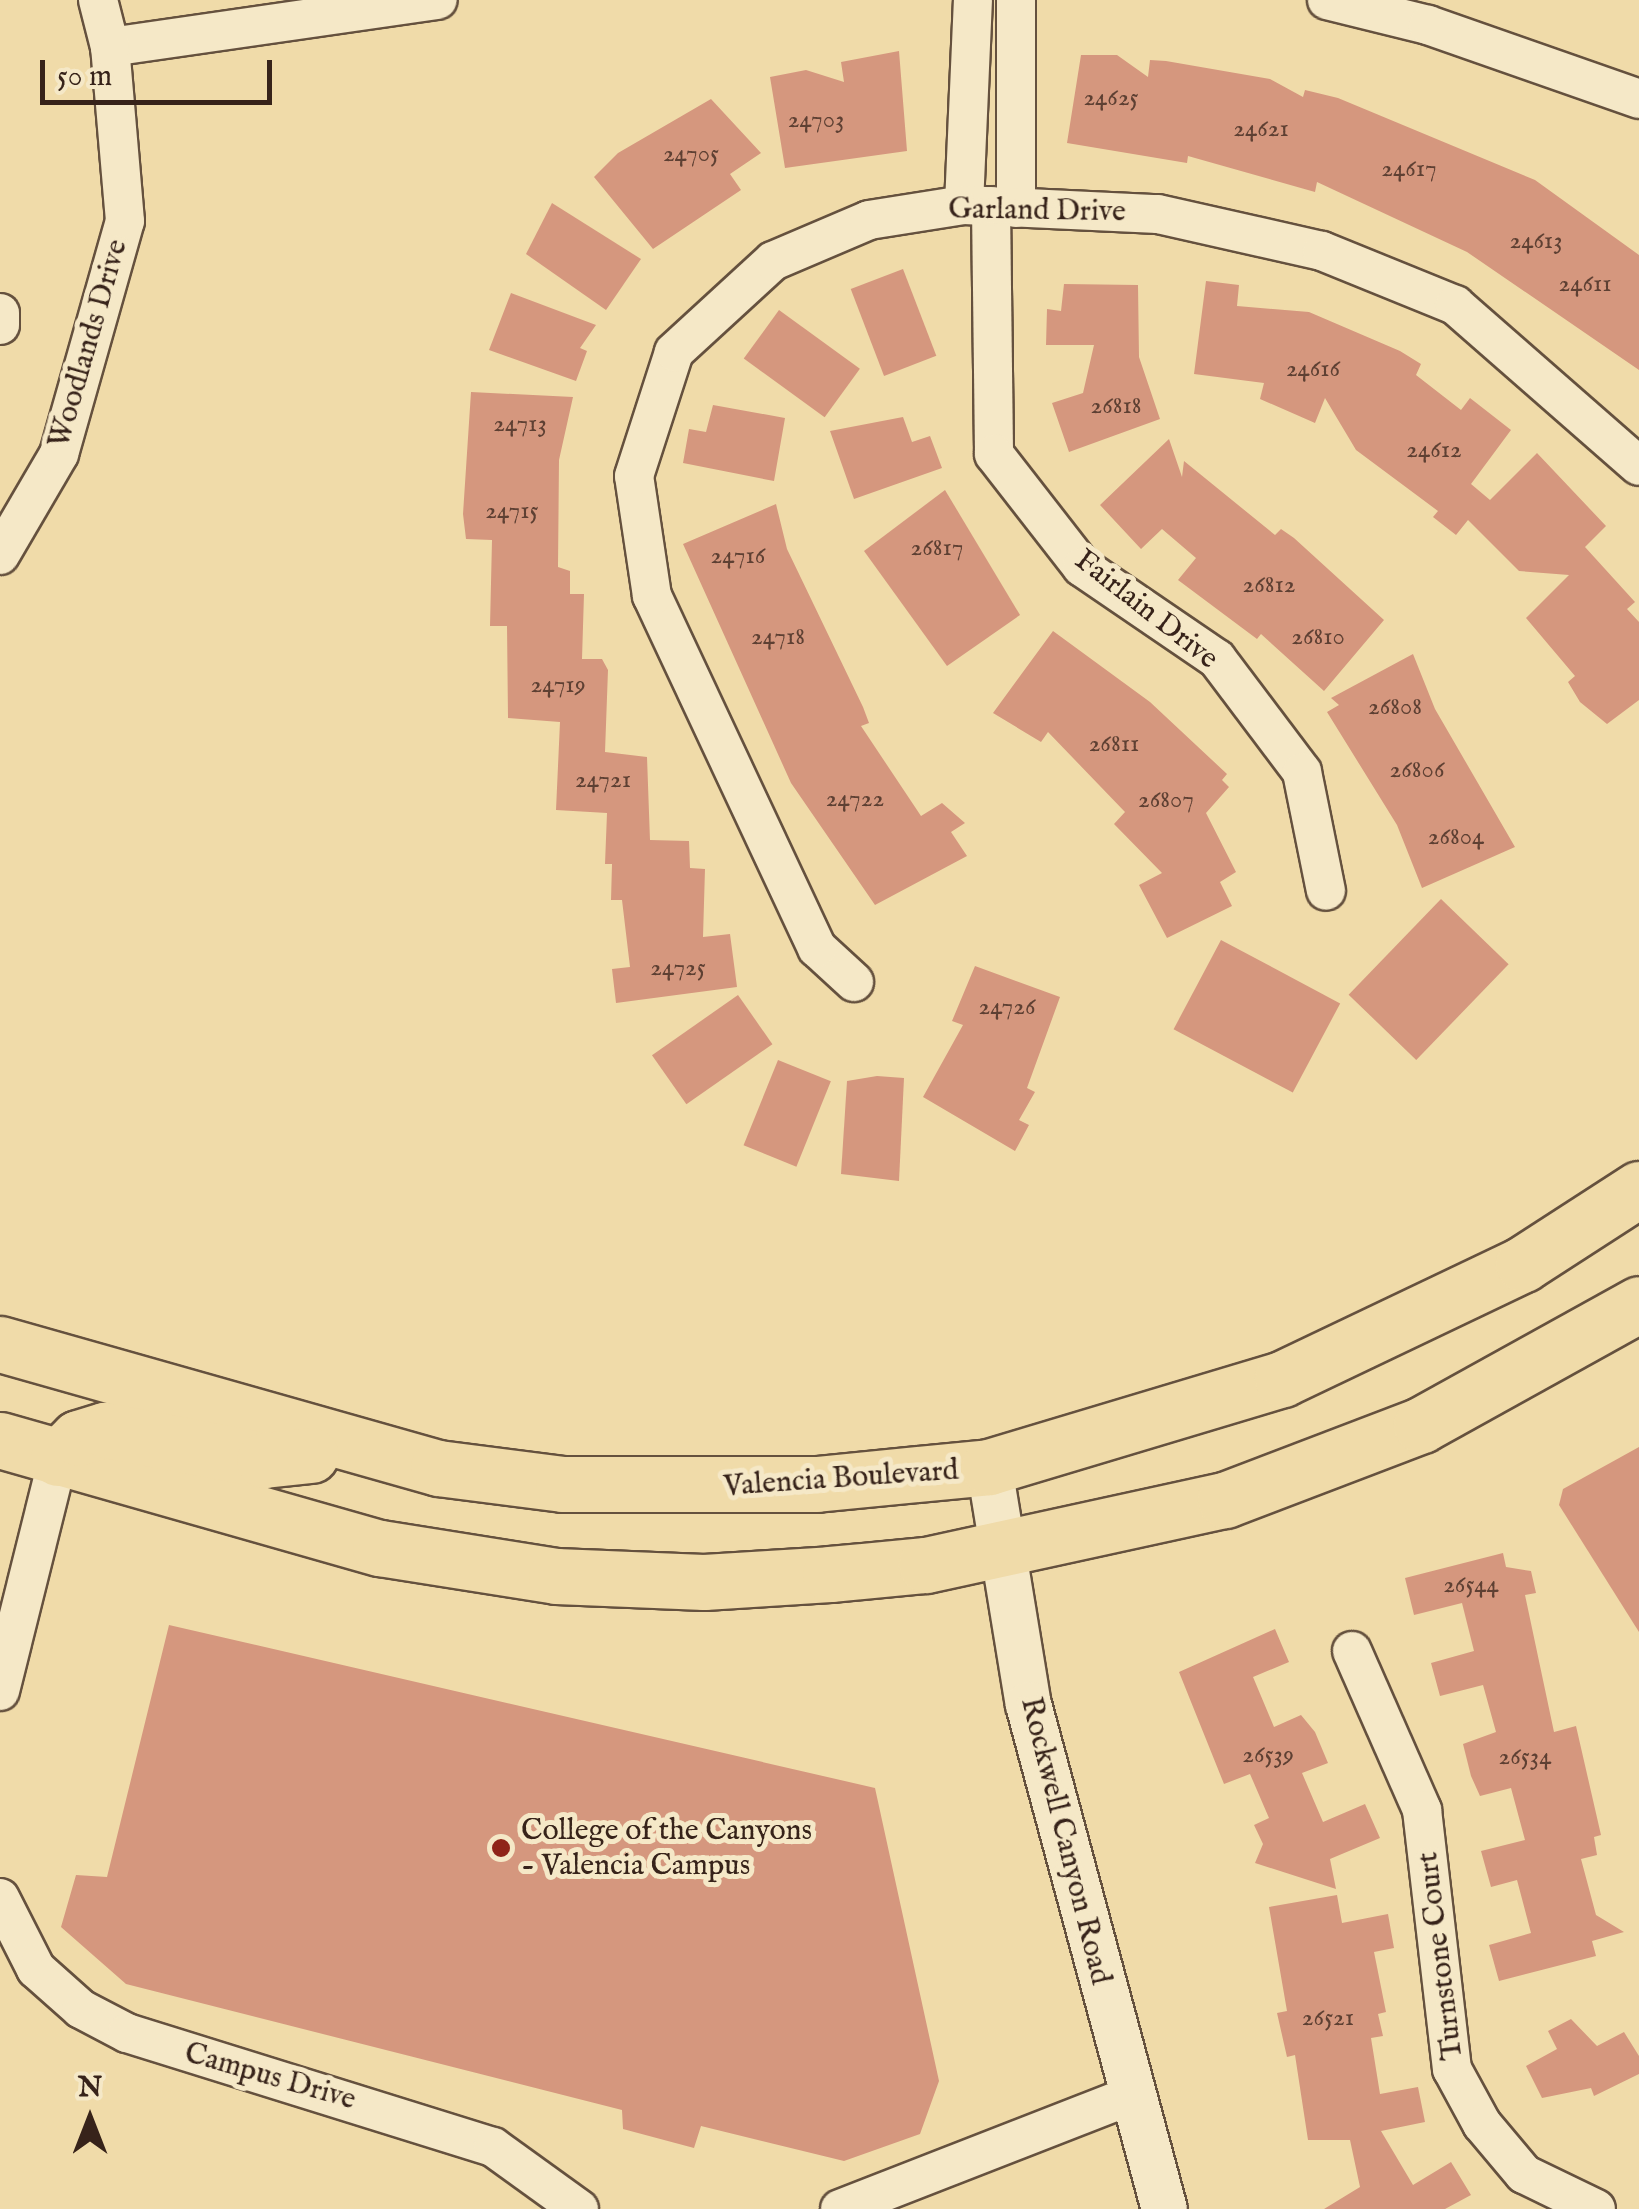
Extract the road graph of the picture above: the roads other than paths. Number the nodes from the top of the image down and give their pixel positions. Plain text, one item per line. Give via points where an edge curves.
1 (98, 0) edge
2 (438, 0) edge
3 (973, 0) edge
4 (1016, 0) edge
5 (1326, 0) edge
6 (110, 47) junction
7 (1639, 99) edge
8 (990, 206) junction
9 (0, 313) edge
10 (0, 324) edge
11 (1639, 466) edge
12 (0, 555) edge
13 (1326, 891) dead end
14 (854, 982) dead end
15 (1639, 1188) edge
16 (1639, 1304) edge
17 (0, 1344) edge
18 (0, 1440) edge
19 (354, 1450) junction
20 (58, 1458) junction
21 (989, 1467) junction
22 (1002, 1551) junction
23 (1352, 1651) dead end
24 (0, 1691) edge
25 (0, 1898) edge
26 (1132, 2095) junction
27 (579, 2209) edge
28 (840, 2209) edge
29 (1164, 2209) edge
30 (1596, 2209) edge

1 - 6 street, Woodlands Drive
2 - 6 street
3 - 8 street, Fairlain Drive
4 - 8 street, Fairlain Drive
5 - 7 street via 1428,24
6 - 12 street, Woodlands Drive via 125,222 59,454
8 - 11 street, Garland Drive via 1158,214 1322,252 1455,305
8 - 13 street, Fairlain Drive via 994,454 1082,568 1217,659 1302,772
8 - 14 street, Garland Drive via 869,220 774,261 674,352 634,476 652,596 817,948
9 - 10 street
15 - 21 main road, Valencia Boulevard via 1524,1264 1282,1378
16 - 22 main road via 1421,1425 1225,1500
17 - 19 main road, Valencia Boulevard
18 - 20 main road
19 - 20 main road via 264,1460 104,1430 78,1438
19 - 21 main road, Valencia Boulevard via 563,1484 702,1488
20 - 22 main road via 380,1548 556,1576 704,1582 926,1565
20 - 24 street
21 - 22 street, Rockwell Canyon Road
22 - 26 street, Rockwell Canyon Road via 1028,1704
23 - 30 street, Turnstone Court via 1422,1810 1452,2069 1482,2124 1524,2174
25 - 27 street, Campus Drive via 36,1969 81,2009 127,2034 493,2147
26 - 28 street
26 - 29 street, Rockwell Canyon Road

